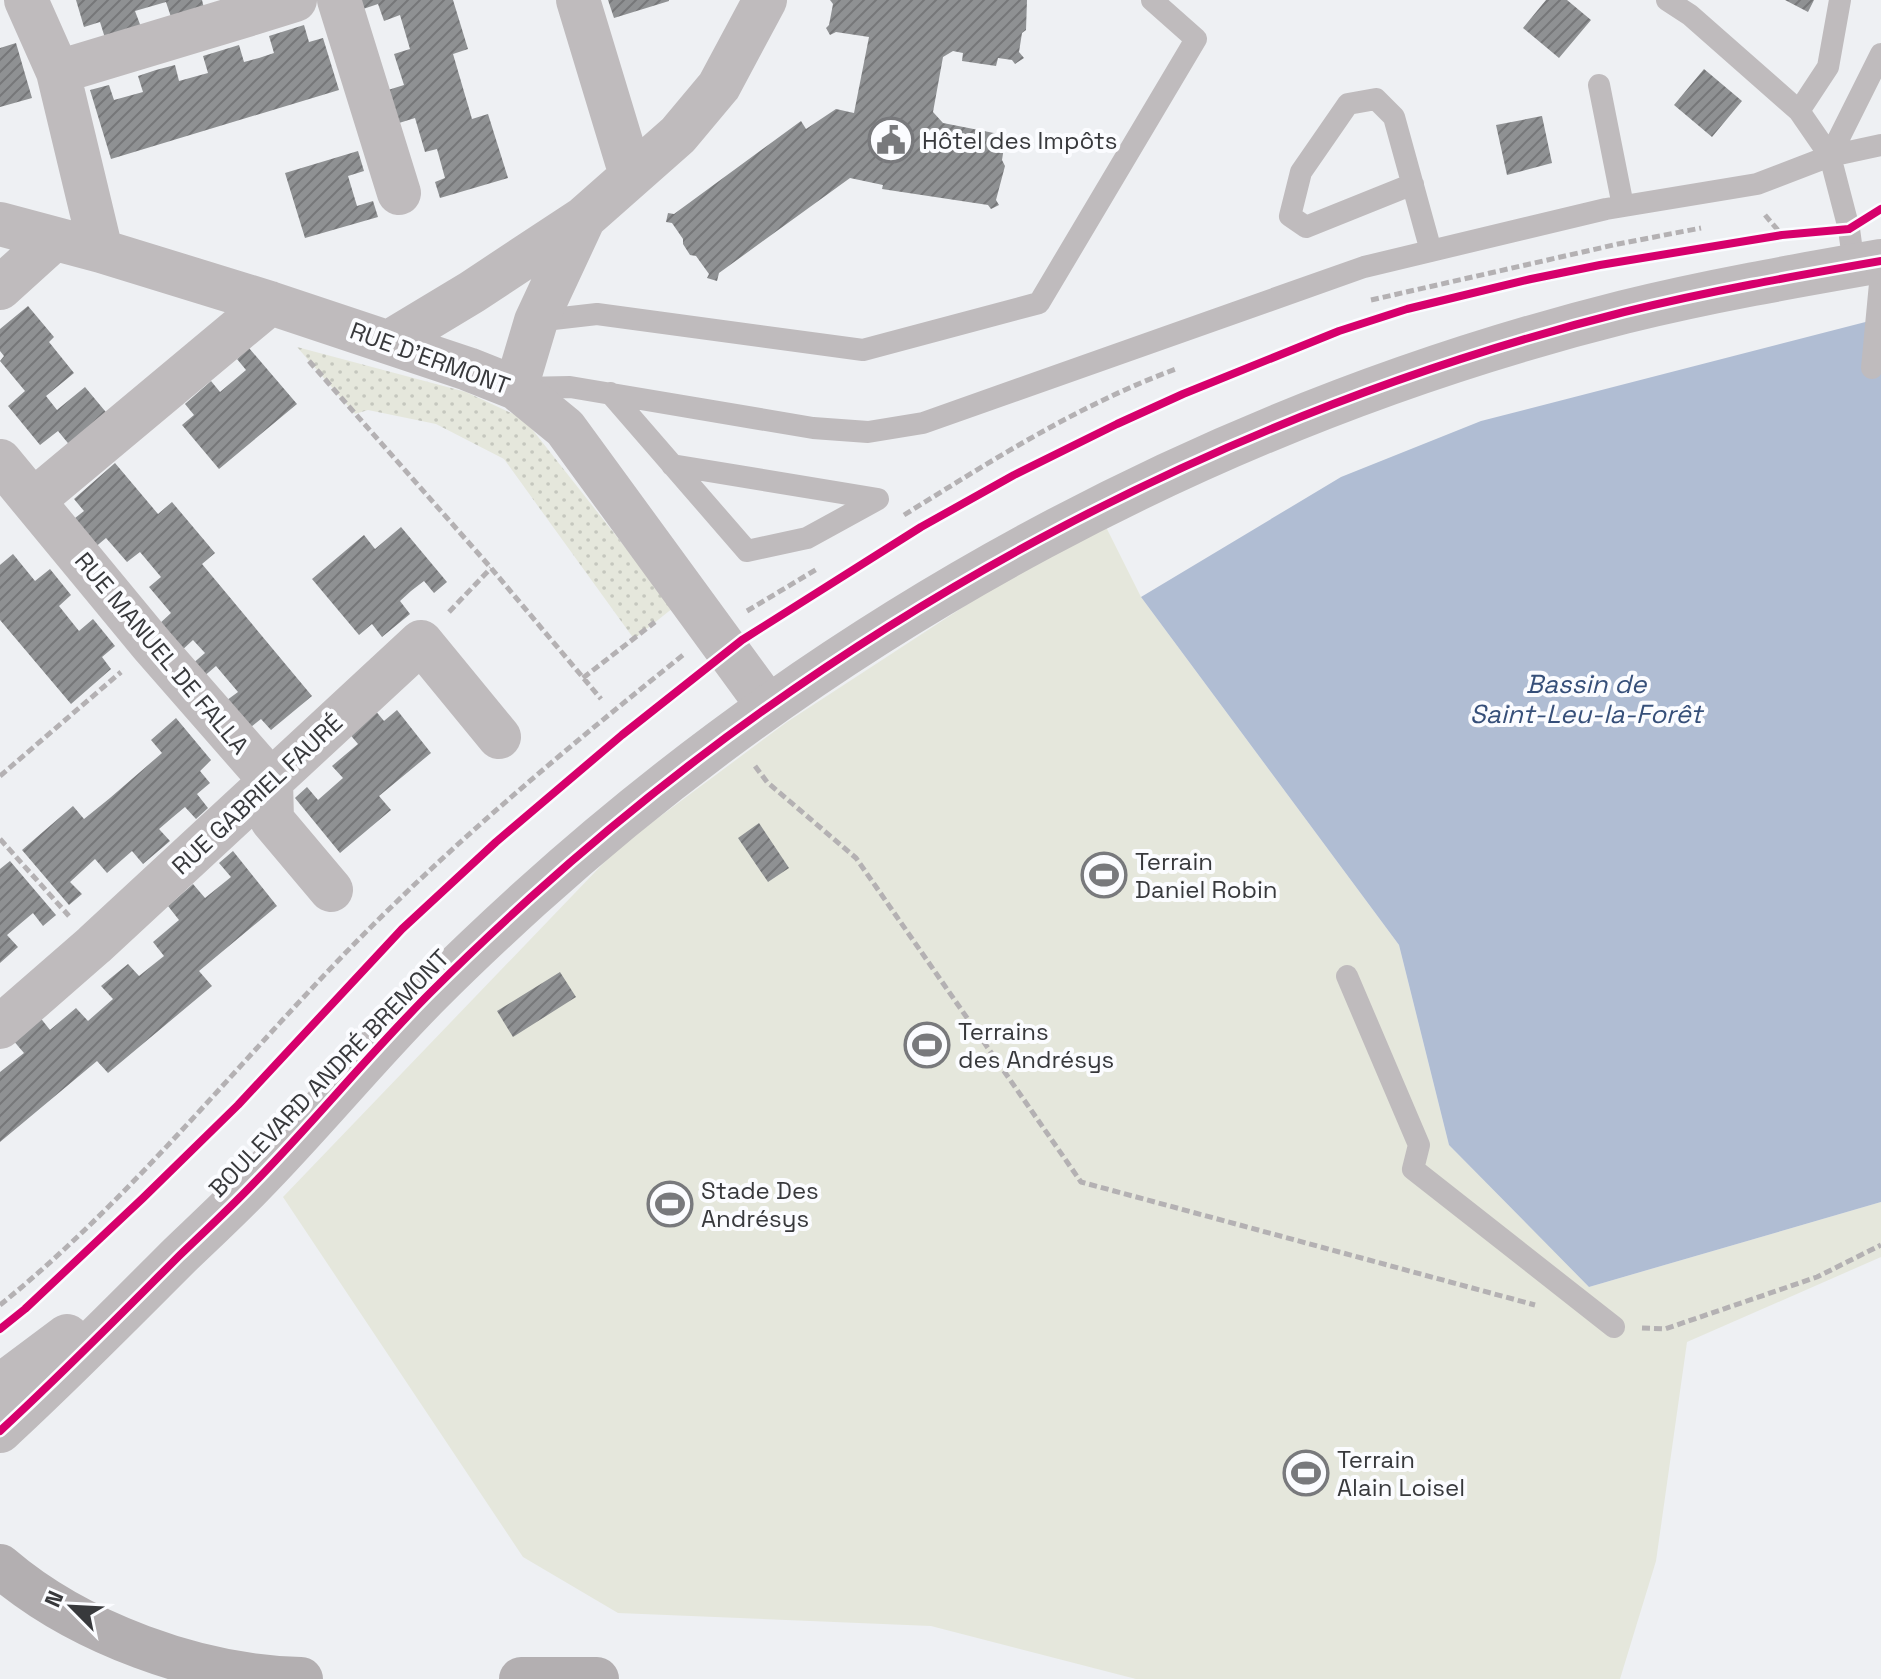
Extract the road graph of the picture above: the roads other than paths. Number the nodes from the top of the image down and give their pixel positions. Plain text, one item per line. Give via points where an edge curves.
1 (26, 0) edge
2 (295, 0) edge
3 (339, 0) edge
4 (578, 0) edge
5 (765, 0) edge
6 (1152, 0) edge
7 (1667, 0) edge
8 (1840, 0) edge
9 (248, 7) edge
10 (1694, 8) edge
11 (1881, 54) edge
12 (58, 72) junction
13 (1599, 85) dead end
14 (1799, 111) junction
15 (1881, 145) edge
16 (1830, 156) junction
17 (631, 175) junction
18 (1413, 184) junction
19 (399, 193) dead end
20 (1623, 206) junction
21 (584, 218) junction
22 (0, 224) edge
23 (53, 240) junction
24 (101, 251) junction
25 (1431, 251) junction
26 (1866, 257) edge
27 (0, 288) edge
28 (472, 292) junction
29 (270, 303) junction
30 (536, 321) junction
31 (389, 342) junction
32 (1872, 368) dead end
33 (468, 369) junction
34 (516, 388) junction
35 (610, 393) junction
36 (0, 461) edge
37 (672, 465) junction
38 (34, 500) junction
39 (768, 706) junction
40 (499, 737) dead end
41 (271, 781) junction
42 (331, 890) dead end
43 (1347, 976) dead end
44 (0, 1027) edge
45 (185, 1250) junction
46 (1614, 1327) road end
47 (0, 1386) edge
48 (0, 1431) edge
49 (0, 1566) edge
50 (301, 1679) edge
51 (521, 1679) edge
52 (597, 1679) edge

1 - 12 street
2 - 9 street
3 - 19 street
4 - 17 street
5 - 17 street via 719,86 678,135
6 - 30 lane via 1196,39 1039,303 863,350 597,314
7 - 10 lane
8 - 14 lane via 1828,67
9 - 12 street
10 - 14 lane
11 - 16 lane
12 - 24 street
13 - 20 lane
14 - 16 lane
15 - 16 lane
16 - 20 lane via 1757,184
16 - 26 lane
17 - 21 street
18 - 18 lane via 1394,117 1376,99 1348,104 1301,172 1290,216 1306,227
18 - 25 lane
20 - 25 lane
21 - 28 street
21 - 30 street
22 - 23 street, RUE D'ERMONT
23 - 24 street, RUE D'ERMONT
23 - 27 street
24 - 29 street, RUE D'ERMONT
25 - 35 lane via 1364,267 923,423 868,432 813,428
26 - 32 lane
26 - 39 street, BOULEVARD ANDRÉ BREMONT via 1570,327 1293,419 1158,478 1036,540 894,623
28 - 31 street
28 - 33 street
29 - 31 street, RUE D'ERMONT
29 - 38 street
30 - 34 street
31 - 33 street, RUE D'ERMONT
33 - 34 street, RUE D'ERMONT
34 - 35 lane
34 - 39 street, RUE D'ERMONT via 565,428
35 - 37 lane
36 - 38 street, RUE MANUEL DE FALLA
37 - 37 lane via 747,551 807,538 878,499
38 - 41 street, RUE MANUEL DE FALLA
39 - 45 street, BOULEVARD ANDRÉ BREMONT via 530,898 430,993
40 - 41 street, RUE GABRIEL FAURÉ via 421,642
41 - 42 street via 272,820
41 - 44 street, RUE GABRIEL FAURÉ
43 - 46 lane via 1419,1145 1413,1169
45 - 47 street, BOULEVARD ANDRÉ BREMONT
45 - 48 street, BOULEVARD ANDRÉ BREMONT
49 - 50 highway via 57,1609 134,1643 239,1675
51 - 52 highway

